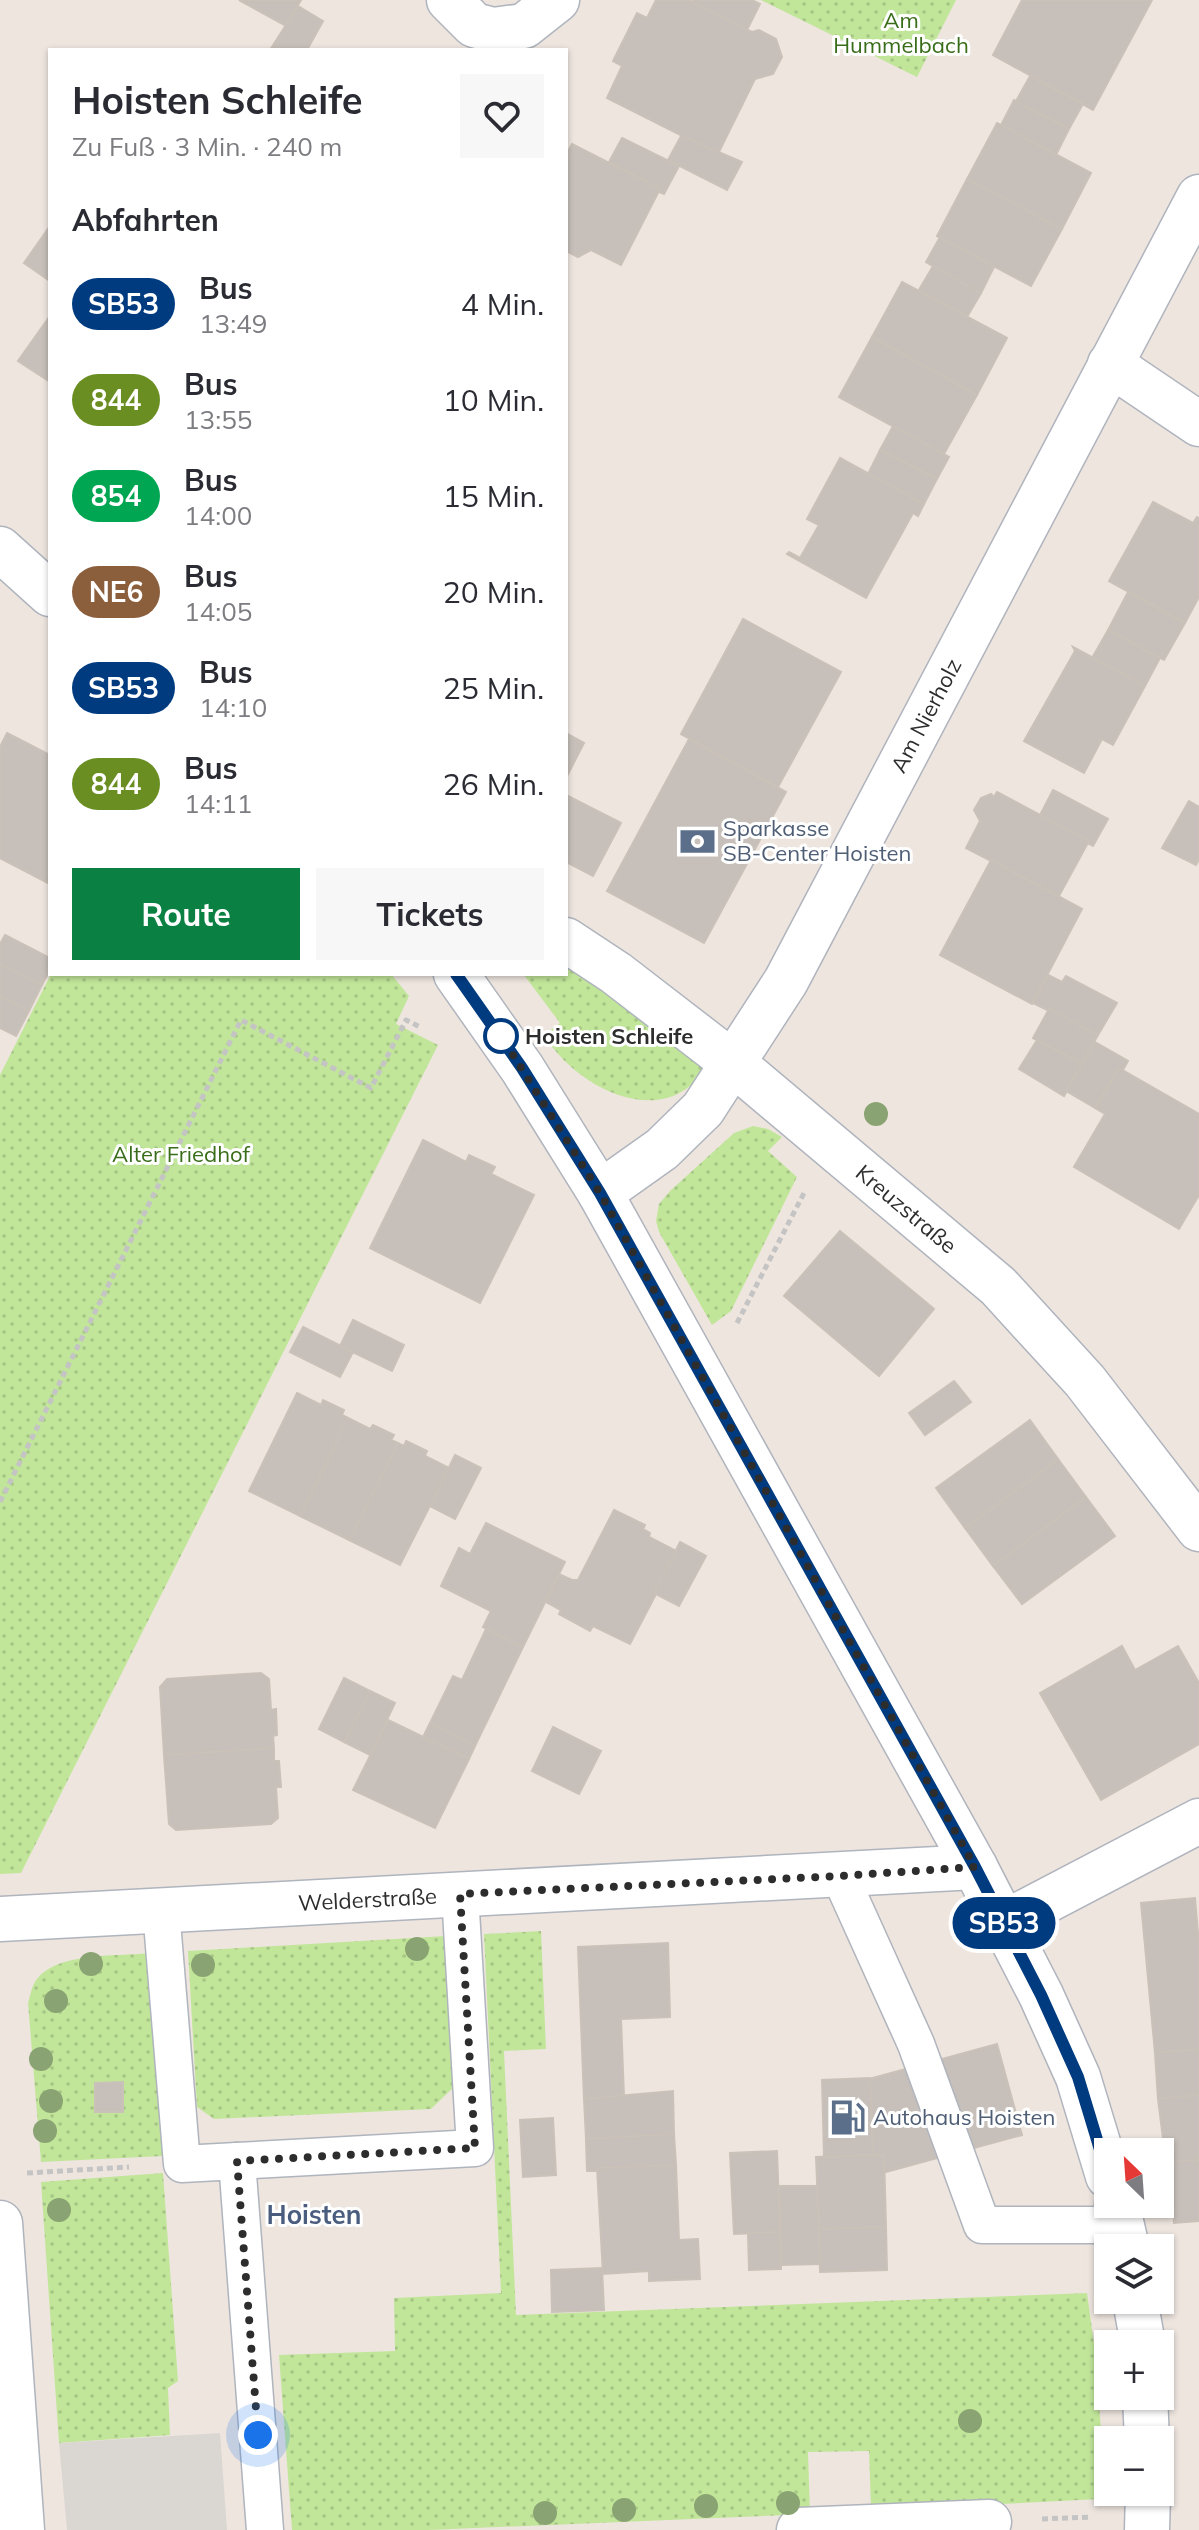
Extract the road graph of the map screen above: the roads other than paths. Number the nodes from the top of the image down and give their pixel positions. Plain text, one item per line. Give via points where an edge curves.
1 (449, 0) edge
2 (541, 13) edge
3 (1199, 197) edge
4 (1110, 364) junction
5 (1199, 424) edge
6 (0, 549) edge
7 (48, 592) edge
8 (568, 941) edge
9 (466, 986) edge
10 (734, 1064) junction
11 (600, 1193) junction
12 (1199, 1529) edge
13 (1199, 1821) edge
14 (975, 1867) junction
15 (840, 1876) junction
16 (460, 1894) junction
17 (161, 1910) junction
18 (0, 1919) edge
19 (1004, 1923) junction
20 (1096, 2138) edge
21 (237, 2161) junction
22 (0, 2223) edge
23 (1122, 2226) edge
24 (989, 2522) road end
25 (22, 2530) edge
26 (265, 2530) edge
27 (799, 2530) edge

1 - 2 street via 474,25 493,30
3 - 4 street, Am Nierholz
4 - 5 street
4 - 10 street, Am Nierholz via 786,981
6 - 7 street
8 - 10 street, Kreuzstraße
9 - 11 street
10 - 11 street, Am Nierholz via 703,1109 662,1149
10 - 12 street, Kreuzstraße via 998,1286 1085,1381
11 - 14 street
13 - 19 street
14 - 15 street, Welderstraße
14 - 19 street
15 - 16 street, Welderstraße
15 - 23 lane via 916,2044 982,2225
16 - 17 street, Welderstraße
16 - 21 lane via 475,2148
17 - 18 street, Welderstraße
17 - 21 lane via 182,2164
19 - 20 street via 1078,2077
21 - 26 lane
22 - 25 street
24 - 27 street

